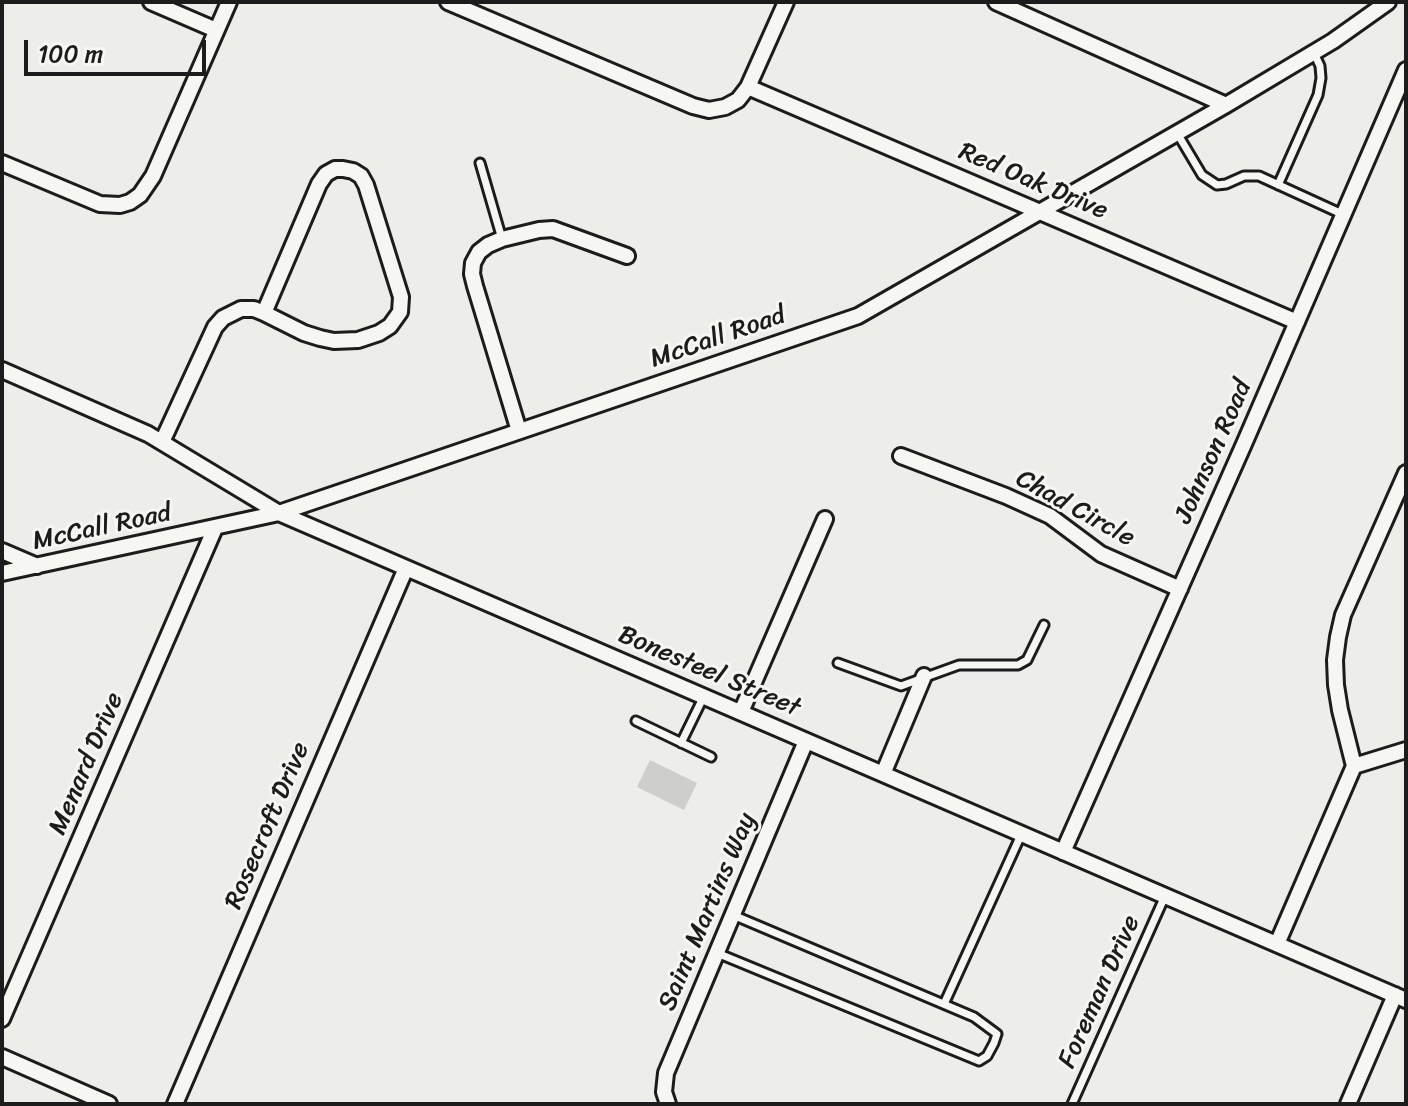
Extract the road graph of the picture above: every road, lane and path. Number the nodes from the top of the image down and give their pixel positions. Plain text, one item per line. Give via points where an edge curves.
1 (151, 2) edge
2 (229, 2) edge
3 (448, 2) edge
4 (786, 2) edge
5 (996, 2) edge
6 (1388, 2) edge
7 (216, 30) junction
8 (1314, 53) junction
9 (1406, 70) edge
10 (748, 87) junction
11 (1226, 105) junction
12 (1177, 133) junction
13 (2, 163) edge
14 (480, 163) dead end
15 (1278, 185) junction
16 (1041, 211) junction
17 (1344, 215) junction
18 (502, 239) junction
19 (627, 256) dead end
20 (264, 313) junction
21 (1297, 322) junction
22 (2, 370) edge
23 (519, 431) junction
24 (162, 442) junction
25 (901, 456) dead end
26 (1406, 473) edge
27 (279, 513) junction
28 (825, 519) dead end
29 (215, 528) junction
30 (2, 551) edge
31 (37, 566) junction
32 (406, 568) junction
33 (2, 573) edge
34 (1180, 589) junction
35 (1044, 625) dead end
36 (838, 663) dead end
37 (924, 676) junction
38 (704, 696) junction
39 (741, 712) junction
40 (636, 721) dead end
41 (806, 741) junction
42 (681, 743) junction
43 (1406, 750) edge
44 (711, 757) dead end
45 (1354, 766) junction
46 (883, 774) junction
47 (1021, 834) junction
48 (1063, 852) junction
49 (1165, 896) junction
50 (733, 915) junction
51 (1277, 944) junction
52 (717, 953) junction
53 (1401, 998) edge
54 (944, 1004) junction
55 (2, 1019) edge
56 (2, 1057) edge
57 (109, 1104) edge
58 (175, 1104) edge
59 (668, 1104) edge
60 (1072, 1104) edge
61 (1348, 1104) edge

1 - 7 street
2 - 7 street
3 - 10 street via 693,106 725,107
4 - 10 street
5 - 11 street
6 - 8 street, McCall Road
7 - 13 street via 153,176 130,202 100,204
8 - 11 street, McCall Road
8 - 15 lane via 1320,66 1318,95
9 - 17 street, Johnson Road
10 - 16 street, Red Oak Drive
11 - 12 street, McCall Road
12 - 15 lane via 1202,175 1217,185 1259,176
12 - 16 street, McCall Road
14 - 18 lane
15 - 17 lane
16 - 21 street, Red Oak Drive
16 - 23 street, McCall Road via 858,316
17 - 21 street, Johnson Road
18 - 19 street via 553,229
18 - 23 street via 479,252 472,274
20 - 20 street via 326,174 343,169 361,176 401,297 396,319 368,337 334,341
20 - 24 street via 241,309 215,327
21 - 34 street, Johnson Road
22 - 24 street, Bonesteel Street
23 - 27 street, McCall Road
24 - 27 street, Bonesteel Street
25 - 34 street, Chad Circle via 1050,516 1101,554
26 - 45 street via 1338,637 1336,685
27 - 29 street, McCall Road
27 - 32 street, Bonesteel Street
28 - 39 street
29 - 31 street, McCall Road
29 - 55 street, Menard Drive
30 - 31 street
31 - 33 street, McCall Road
32 - 38 street, Bonesteel Street
32 - 58 street, Rosecroft Drive
34 - 48 street, Johnson Road
35 - 37 lane via 1027,660 1018,665 959,665
36 - 37 lane via 901,686
37 - 46 street
38 - 39 street, Bonesteel Street
38 - 42 lane
39 - 41 street, Bonesteel Street
40 - 42 lane
41 - 46 street, Bonesteel Street
41 - 50 street, Saint Martins Way
42 - 44 lane
43 - 45 street
45 - 51 street
46 - 47 street, Bonesteel Street
47 - 48 street, Bonesteel Street
47 - 54 lane
48 - 49 street, Bonesteel Street
49 - 51 street, Bonesteel Street
49 - 60 lane, Foreman Drive
50 - 52 street, Saint Martins Way
50 - 54 lane
51 - 53 street, Bonesteel Street
52 - 54 lane via 979,1061 987,1056 997,1034
52 - 59 street, Saint Martins Way via 666,1073
53 - 61 street
56 - 57 street

